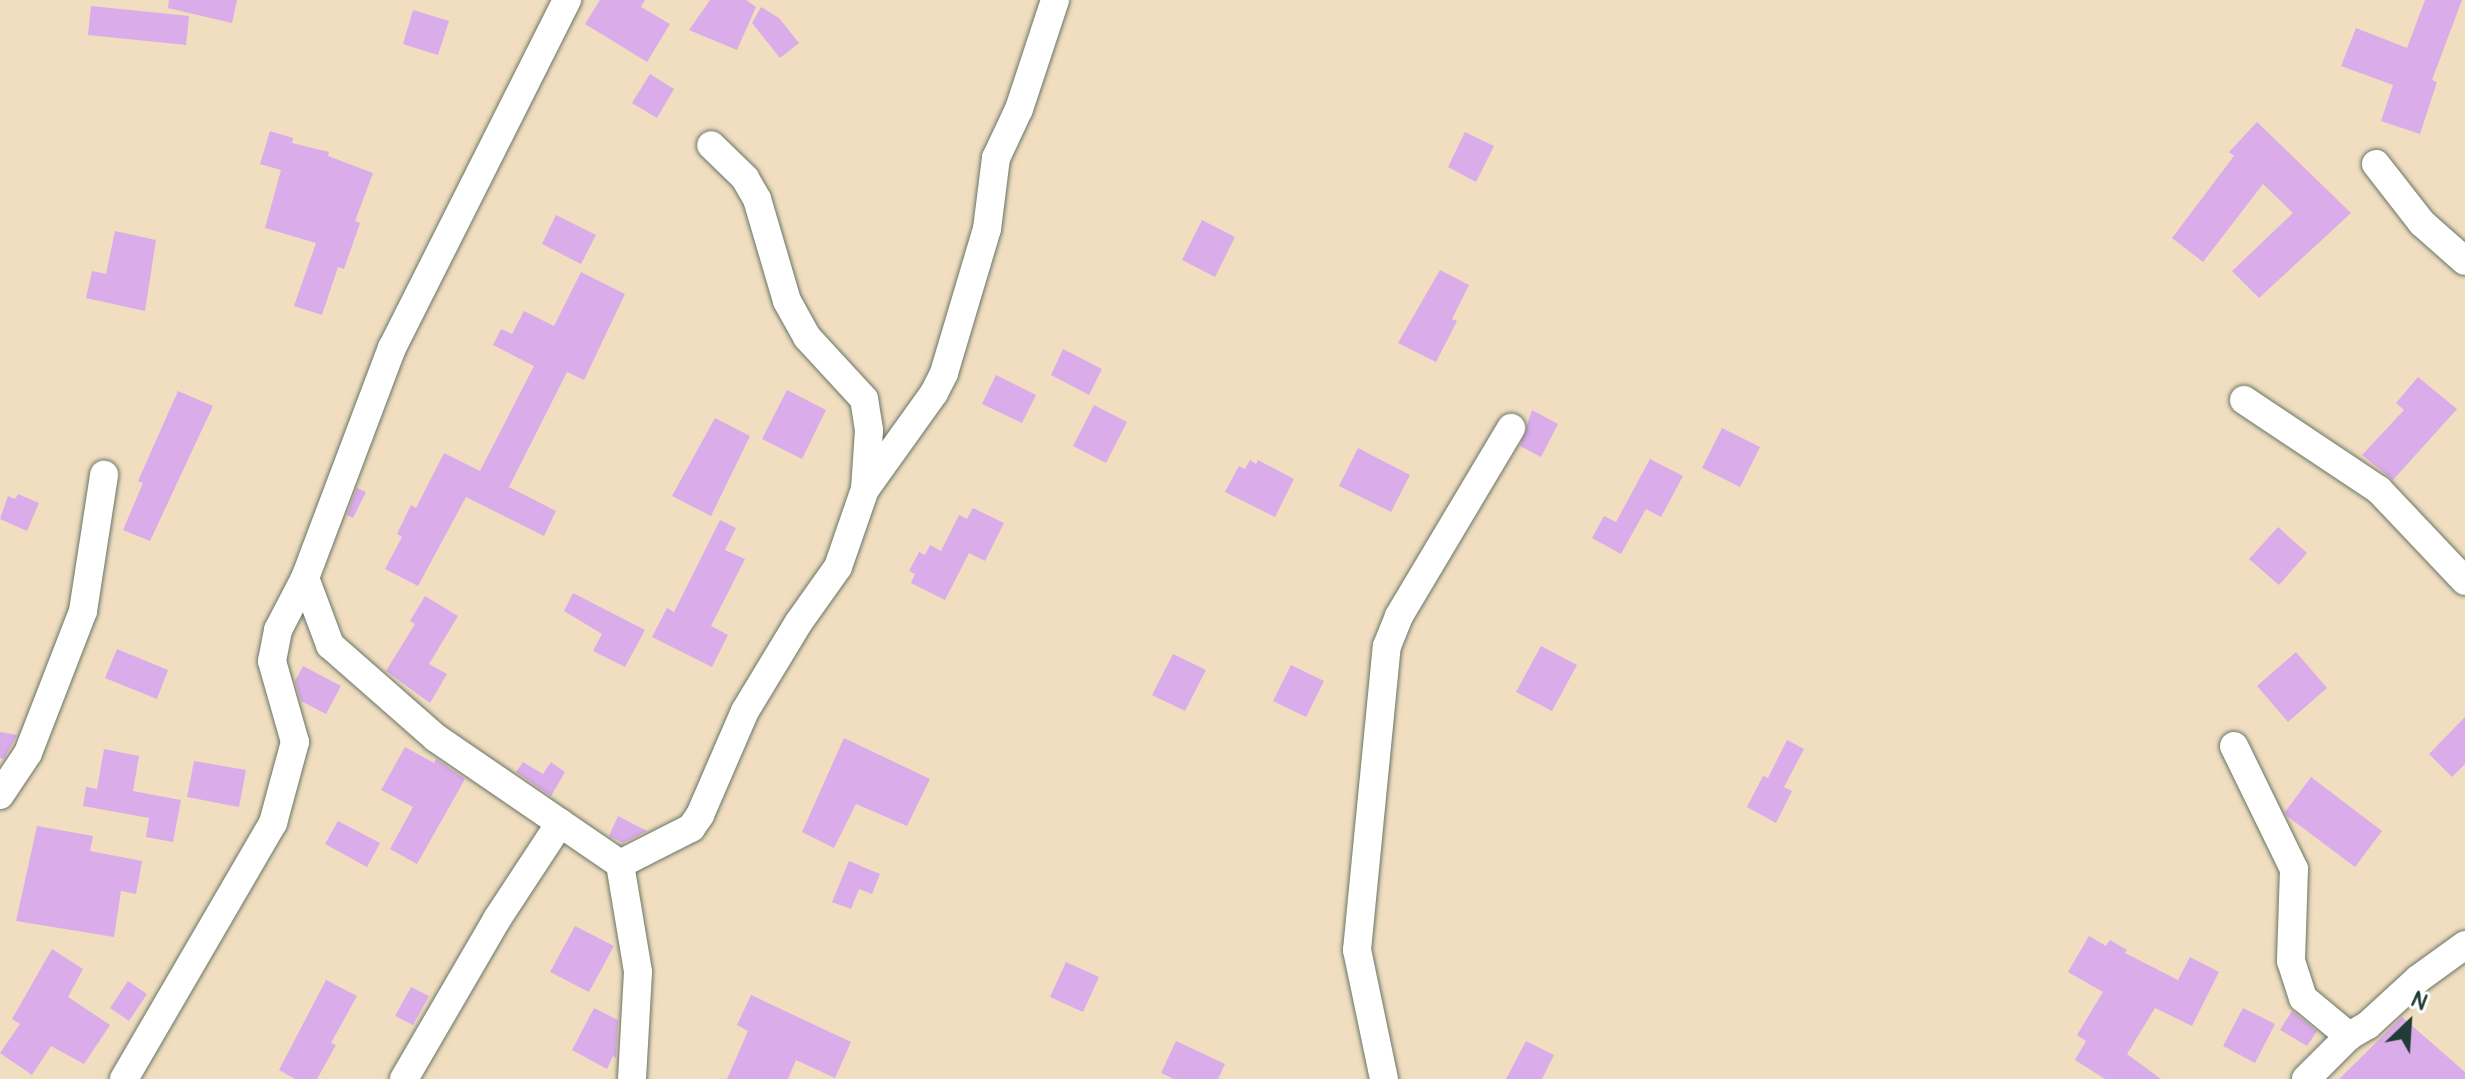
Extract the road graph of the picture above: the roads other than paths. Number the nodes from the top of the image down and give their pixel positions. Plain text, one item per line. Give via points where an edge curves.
1 (567, 0) edge
2 (1055, 0) edge
3 (711, 145) dead end
4 (2376, 164) dead end
5 (2465, 261) edge
6 (2244, 400) dead end
7 (1511, 428) dead end
8 (104, 475) dead end
9 (865, 489) junction
10 (305, 578) junction
11 (2465, 581) edge
12 (2234, 746) dead end
13 (0, 795) edge
14 (560, 823) junction
15 (620, 864) junction
16 (2465, 945) edge
17 (2349, 1036) junction
18 (124, 1079) edge
19 (404, 1079) edge
20 (632, 1079) edge
21 (1384, 1079) edge
22 (2306, 1079) edge

1 - 10 street via 392,348
2 - 9 street via 1019,109 996,158 987,229 944,373
3 - 9 street via 745,178 757,199 787,301 807,337 864,399 869,430
4 - 5 street via 2422,223
6 - 11 street via 2379,490
7 - 21 street via 1399,616 1387,646 1357,950
8 - 13 street via 83,611 28,753
9 - 15 street via 838,567 745,711 700,815 691,828
10 - 14 street via 330,645 436,738
10 - 18 street via 278,630 272,661 295,742 273,823
12 - 17 street via 2294,869 2291,961 2303,998
14 - 15 street
14 - 19 street
15 - 20 street via 638,972
16 - 17 street
17 - 22 street

